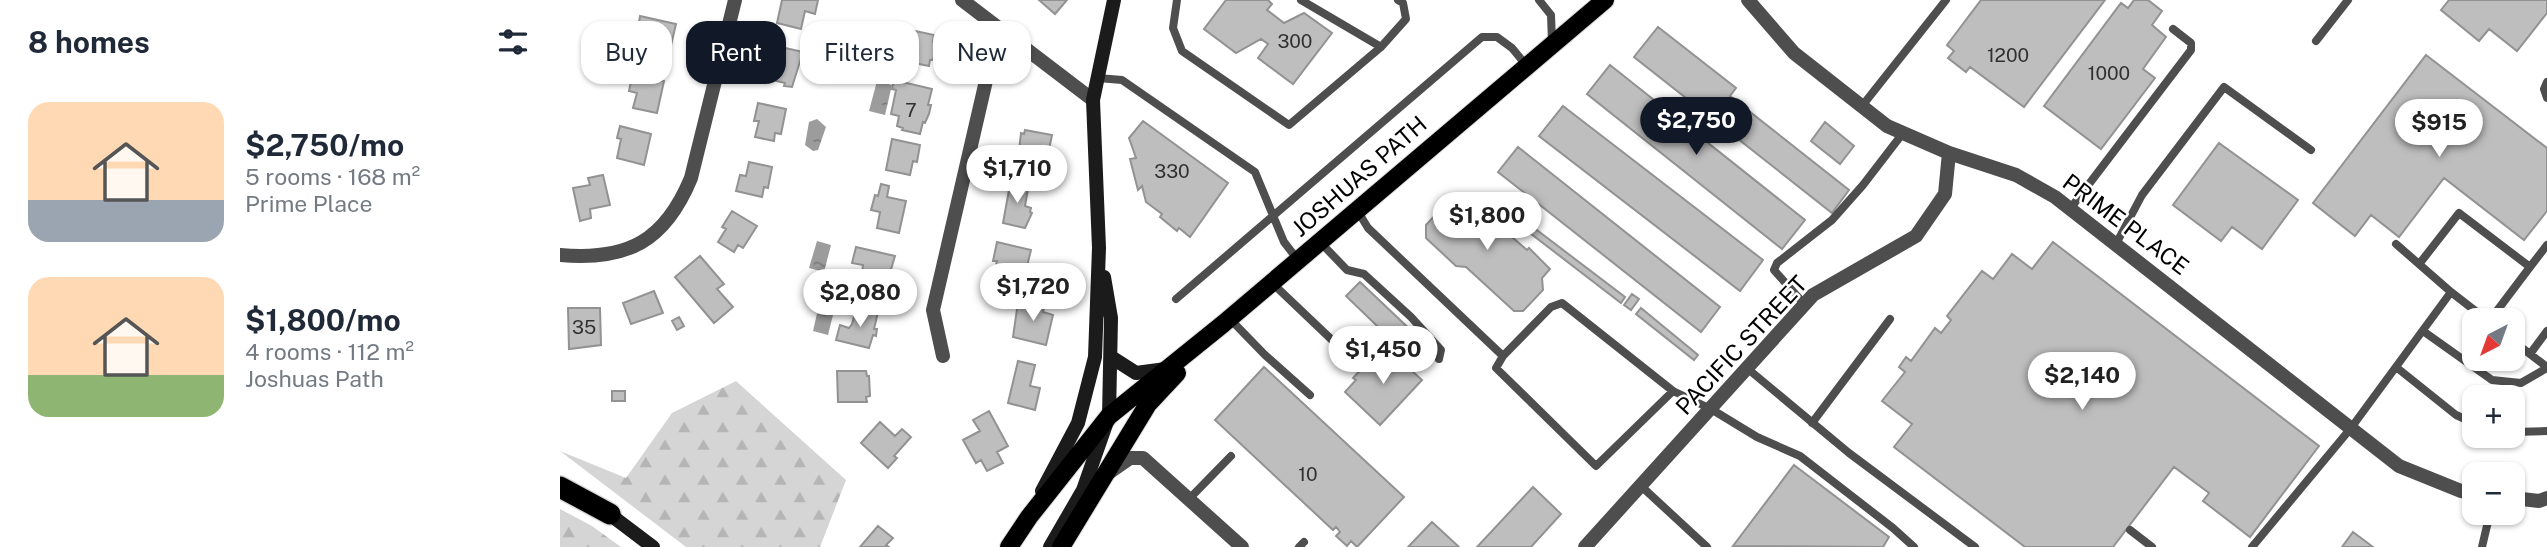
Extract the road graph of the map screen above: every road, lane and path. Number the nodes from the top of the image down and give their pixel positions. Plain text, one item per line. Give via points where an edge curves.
1 (735, 0) edge
2 (962, 0) edge
3 (1114, 0) edge
4 (1177, 0) edge
5 (1301, 0) edge
6 (1398, 0) edge
7 (1539, 0) edge
8 (1605, 0) edge
9 (1748, 0) edge
10 (1946, 0) edge
11 (2348, 0) edge
12 (988, 21) edge
13 (2173, 29) dead end
14 (2316, 41) dead end
15 (1552, 44) junction
16 (1381, 47) junction
17 (1031, 54) edge
18 (1525, 65) junction
19 (1098, 78) junction
20 (2547, 82) edge
21 (985, 84) edge
22 (2547, 97) edge
23 (1093, 100) junction
24 (1862, 106) junction
25 (1903, 133) junction
26 (2311, 150) dead end
27 (1949, 153) junction
28 (2070, 209) junction
29 (1357, 210) junction
30 (1273, 215) junction
31 (1320, 242) junction
32 (2116, 244) junction
33 (2396, 244) dead end
34 (2547, 245) edge
35 (1099, 248) junction
36 (560, 255) edge
37 (1298, 260) junction
38 (2420, 263) junction
39 (2530, 267) junction
40 (1272, 283) junction
41 (2451, 292) junction
42 (1176, 299) dead end
43 (1805, 304) junction
44 (2472, 308) edge
45 (2498, 308) edge
46 (1890, 319) dead end
47 (1226, 322) junction
48 (2423, 331) junction
49 (2547, 331) edge
50 (2525, 350) edge
51 (2530, 354) junction
52 (943, 356) dead end
53 (1503, 356) junction
54 (1111, 357) junction
55 (1352, 359) dead end
56 (1439, 359) dead end
57 (2396, 367) junction
58 (2547, 368) edge
59 (1168, 369) junction
60 (1748, 369) junction
61 (1672, 391) junction
62 (1311, 395) dead end
63 (1712, 409) junction
64 (1109, 416) junction
65 (2462, 418) edge
66 (1812, 423) junction
67 (2351, 428) junction
68 (2547, 431) edge
69 (2525, 432) edge
70 (1231, 457) dead end
71 (1103, 477) junction
72 (560, 479) edge
73 (1641, 486) junction
74 (560, 487) edge
75 (2462, 491) edge
76 (1190, 498) junction
77 (2547, 498) edge
78 (2525, 499) edge
79 (610, 514) junction
80 (1029, 517) junction
81 (2487, 525) edge
82 (2130, 530) dead end
83 (653, 547) edge
84 (1009, 547) edge
85 (1051, 547) edge
86 (1060, 547) edge
87 (1242, 547) edge
88 (1585, 547) edge
89 (1707, 547) edge
90 (1914, 547) edge
91 (1975, 547) edge
92 (2152, 547) edge
93 (2252, 547) edge
94 (2482, 547) edge

1 - 36 street via 691,178 680,204 656,233 626,251 586,257
2 - 12 street
3 - 19 main road
4 - 16 lane via 1173,28 1182,51 1289,125
5 - 16 lane
6 - 16 lane via 1406,19
7 - 15 lane via 1551,15
8 - 15 main road, JOSHUAS PATH
9 - 24 street, PRIME PLACE via 1794,53
10 - 24 lane
11 - 14 lane
13 - 28 lane via 2192,43 2191,50
15 - 18 main road, JOSHUAS PATH
17 - 23 street
18 - 29 main road, JOSHUAS PATH
18 - 30 lane via 1497,37 1482,37
19 - 23 main road
19 - 30 lane via 1122,80 1255,172
20 - 22 lane
21 - 52 street via 933,310
23 - 35 main road
24 - 25 street, PRIME PLACE
25 - 27 street, PRIME PLACE
25 - 43 lane via 1832,220 1777,263 1774,270
26 - 32 lane via 2224,87 2142,195
27 - 28 street, PRIME PLACE via 2016,175
27 - 43 street, PACIFIC STREET via 1945,194 1916,236
28 - 32 street, PRIME PLACE
29 - 31 main road, JOSHUAS PATH
29 - 53 lane via 1368,228
30 - 37 lane
30 - 42 lane
31 - 37 main road, JOSHUAS PATH
31 - 56 lane via 1347,270 1364,274 1411,317 1437,344
32 - 67 street, PRIME PLACE
33 - 38 lane
34 - 39 lane
35 - 54 main road via 1111,318
35 - 80 main road via 1095,357 1078,423
37 - 40 main road, JOSHUAS PATH
38 - 39 lane via 2459,213
38 - 41 lane
39 - 45 lane
40 - 47 main road, JOSHUAS PATH
40 - 55 lane
41 - 44 lane
41 - 48 lane
43 - 60 street, PACIFIC STREET
46 - 66 lane
47 - 59 main road, JOSHUAS PATH
47 - 62 lane
47 - 71 main road, JOSHUAS PATH via 1149,404
48 - 57 lane
48 - 58 lane via 2493,380 2521,383
49 - 51 lane
50 - 51 lane
51 - 58 lane
53 - 61 lane via 1551,307 1563,303
53 - 61 lane via 1496,368 1596,466
54 - 59 main road via 1136,373
54 - 64 main road
57 - 65 lane
57 - 67 lane
59 - 64 main road, JOSHUAS PATH
60 - 63 street, PACIFIC STREET
60 - 66 lane
61 - 63 lane
63 - 73 street, PACIFIC STREET
63 - 90 lane via 1757,438 1800,456
64 - 80 main road, JOSHUAS PATH
64 - 85 main road via 1083,490
66 - 91 lane
67 - 75 street, PRIME PLACE via 2399,466
67 - 93 lane
68 - 69 lane
70 - 76 lane
71 - 76 street via 1130,458 1143,458
71 - 86 main road, JOSHUAS PATH
72 - 79 main road
73 - 88 street, PACIFIC STREET
73 - 89 lane
74 - 79 highway
76 - 87 street
77 - 78 street
79 - 83 main road
80 - 84 main road, JOSHUAS PATH
81 - 94 lane
82 - 92 lane

